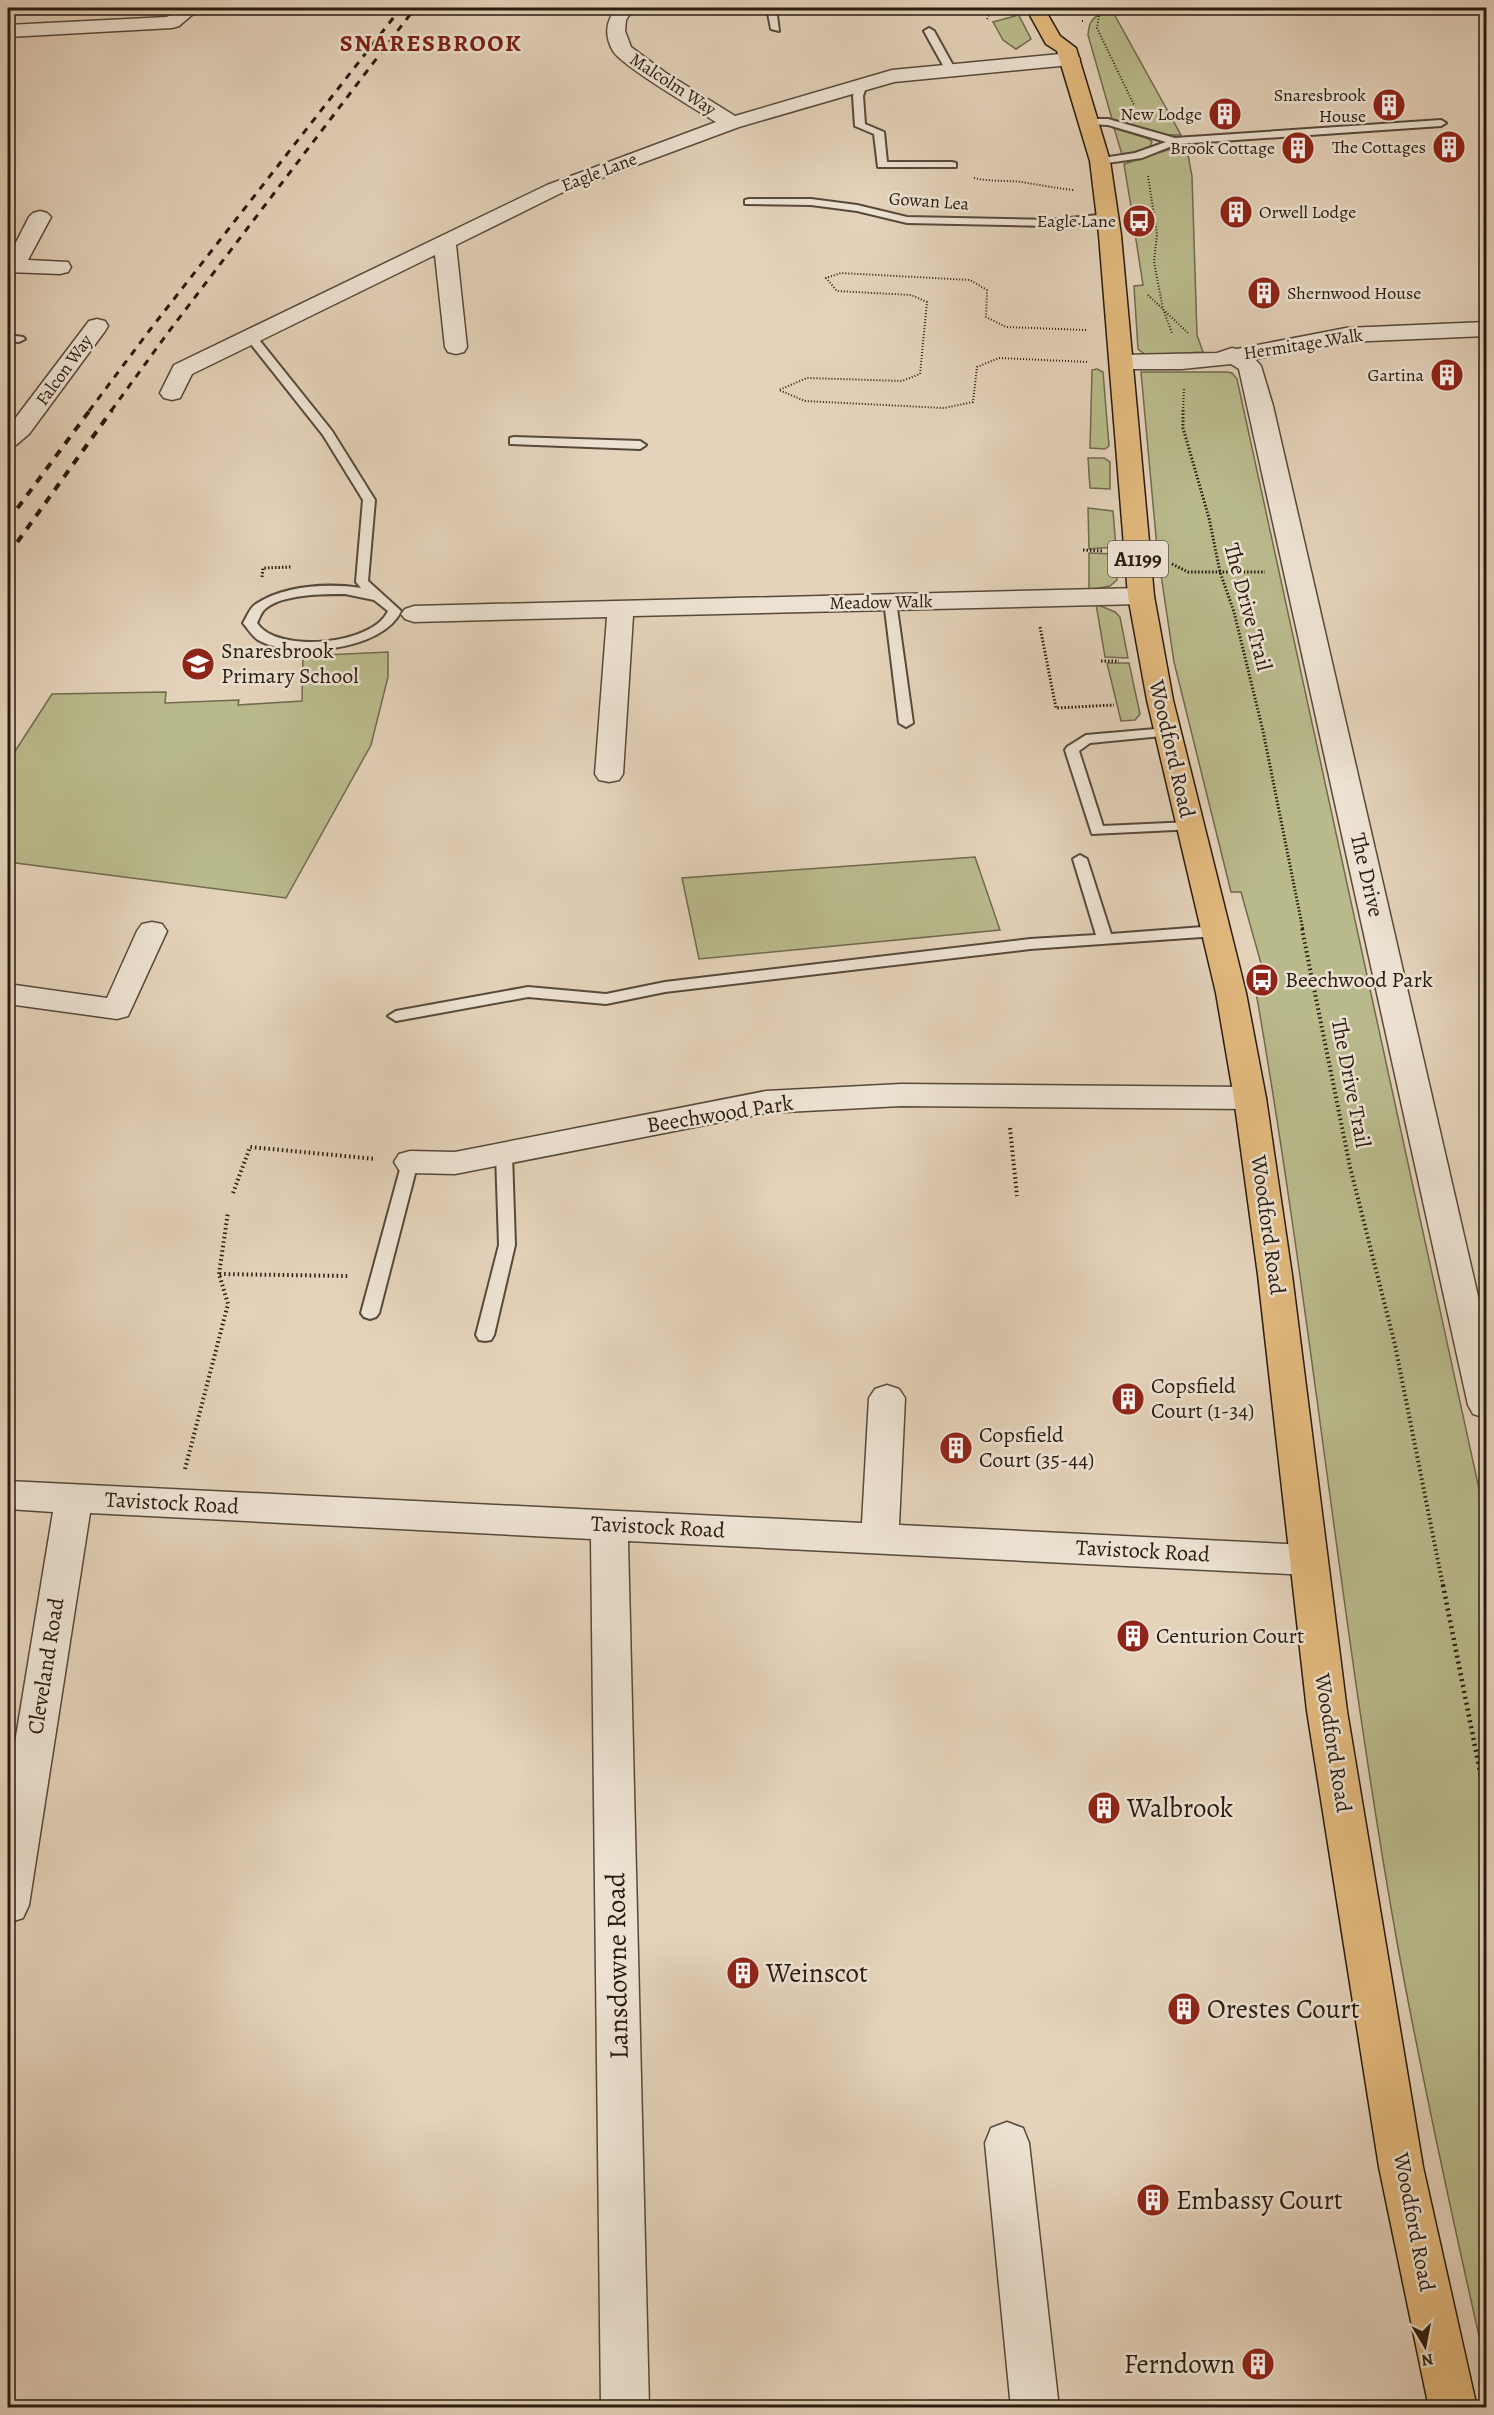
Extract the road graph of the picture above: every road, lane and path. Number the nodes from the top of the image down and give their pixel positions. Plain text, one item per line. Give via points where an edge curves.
1 (191, 8) edge
2 (625, 8) edge
3 (771, 8) edge
4 (989, 8) edge
5 (1316, 8) edge
6 (1339, 8) edge
7 (1349, 8) edge
8 (1100, 10) dead end
9 (987, 19) dead end
10 (1062, 22) edge
11 (776, 29) dead end
12 (8, 31) edge
13 (929, 31) dead end
14 (950, 69) junction
15 (862, 84) junction
16 (1090, 122) junction
17 (732, 123) junction
18 (1440, 123) dead end
19 (1151, 136) junction
20 (1175, 141) junction
21 (1150, 152) junction
22 (1100, 161) junction
23 (952, 165) dead end
24 (974, 178) dead end
25 (1081, 191) dead end
26 (749, 202) dead end
27 (40, 217) dead end
28 (1108, 217) junction
29 (446, 243) junction
30 (11, 266) edge
31 (60, 267) dead end
32 (1143, 290) dead end
33 (1163, 309) junction
34 (97, 326) dead end
35 (1486, 329) edge
36 (1090, 330) dead end
37 (1192, 337) dead end
38 (252, 338) junction
39 (1176, 342) dead end
40 (456, 347) dead end
41 (1233, 355) junction
42 (1089, 362) dead end
43 (1121, 362) junction
44 (1184, 383) dead end
45 (172, 393) dead end
46 (8, 440) edge
47 (514, 441) dead end
48 (640, 445) dead end
49 (1083, 550) dead end
50 (1107, 551) dead end
51 (1170, 562) dead end
52 (1220, 572) junction
53 (1299, 572) junction
54 (375, 594) junction
55 (1141, 596) junction
56 (890, 601) junction
57 (621, 608) junction
58 (404, 612) junction
59 (1038, 616) dead end
60 (1114, 705) dead end
61 (906, 723) dead end
62 (1167, 732) junction
63 (609, 774) dead end
64 (1190, 826) junction
65 (1080, 859) dead end
66 (152, 931) dead end
67 (1216, 931) junction
68 (1105, 938) junction
69 (8, 994) edge
70 (396, 1016) dead end
71 (1006, 1095) junction
72 (1250, 1098) junction
73 (504, 1154) junction
74 (410, 1162) junction
75 (234, 1193) dead end
76 (1017, 1196) dead end
77 (228, 1212) dead end
78 (219, 1274) junction
79 (380, 1276) junction
80 (370, 1313) dead end
81 (485, 1335) dead end
82 (886, 1398) dead end
83 (1486, 1405) edge
84 (8, 1495) edge
85 (74, 1498) junction
86 (176, 1503) junction
87 (609, 1525) junction
88 (880, 1538) junction
89 (1308, 1560) junction
90 (1486, 1802) edge
91 (8, 1905) edge
92 (1007, 2143) dead end
93 (625, 2408) edge
94 (1035, 2408) edge
95 (1453, 2408) edge

1 - 12 street via 172,22
2 - 17 street, Malcolm Way via 617,20 616,31 622,50
3 - 11 lane
4 - 9 path
5 - 6 path
6 - 7 path
8 - 19 path via 1100,36
10 - 14 street, Eagle Lane
10 - 16 main road, Woodford Road / A1199
13 - 14 lane
14 - 15 street, Eagle Lane
15 - 17 street, Eagle Lane
15 - 23 lane via 858,96 860,126 879,132 882,165
16 - 19 lane via 1108,122
16 - 22 main road, Woodford Road / A1199
17 - 29 street, Eagle Lane via 554,189
18 - 20 lane
19 - 20 lane
20 - 21 lane
21 - 22 lane via 1118,161
21 - 33 path via 1147,170 1157,234 1154,262
22 - 28 main road, Woodford Road / A1199
24 - 25 path
26 - 28 lane, Gowan Lea via 811,202 907,220 1051,223
27 - 30 street
28 - 43 main road, Woodford Road / A1199
29 - 38 street, Eagle Lane
29 - 40 street
30 - 31 street
32 - 33 path
33 - 37 path
33 - 39 path
34 - 46 street, Falcon Way via 21,429
35 - 41 street, Hermitage Walk via 1346,334
36 - 42 path via 1006,327 986,317 987,290 970,279 841,273 826,278 837,291 911,295 927,302 921,374 902,381 807,378 779,390 805,401 944,408 974,402 977,367 999,358
38 - 45 street, Eagle Lane via 182,370
38 - 54 lane via 328,434 369,501 362,582
41 - 43 street, Hermitage Walk via 1182,363
41 - 53 street, The Drive via 1250,366
43 - 55 main road, Woodford Road / A1199
44 - 52 path, The Drive Trail via 1183,428
47 - 48 lane
49 - 50 path
51 - 52 path via 1188,572
52 - 53 path
52 - 90 path, The Drive Trail via 1234,612 1263,731 1350,1167 1395,1345
53 - 83 street, The Drive
54 - 58 lane
54 - 58 lane via 310,591 283,596 259,607 250,623 267,640 303,646 338,643 372,632
55 - 56 street, Meadow Walk
55 - 62 main road, Woodford Road / A1199
56 - 57 street, Meadow Walk
56 - 61 lane
57 - 58 street, Meadow Walk
57 - 63 street
59 - 60 path via 1056,708
62 - 64 main road, Woodford Road / A1199
62 - 64 lane via 1086,739 1072,750 1097,831
64 - 67 main road, Woodford Road / A1199
65 - 68 lane
66 - 69 street via 117,1009
67 - 68 lane
67 - 72 main road, Woodford Road / A1199
68 - 70 lane via 665,987 606,999 528,992
71 - 72 street, Beechwood Park
71 - 73 street, Beechwood Park via 901,1095 766,1102
71 - 76 path
72 - 89 main road, Woodford Road / A1199
73 - 74 street, Beechwood Park via 455,1164
73 - 81 lane via 507,1245
74 - 75 path via 250,1148
74 - 79 lane
77 - 78 path
78 - 79 path
78 - 86 path via 228,1304
79 - 80 lane
82 - 88 street
84 - 85 street, Tavistock Road
85 - 86 street, Tavistock Road
85 - 91 street, Cleveland Road
86 - 87 street, Tavistock Road
87 - 88 street, Tavistock Road
87 - 93 street, Lansdowne Road
88 - 89 street, Tavistock Road
89 - 95 main road, Woodford Road / A1199 via 1327,1711 1401,2167
92 - 94 street

